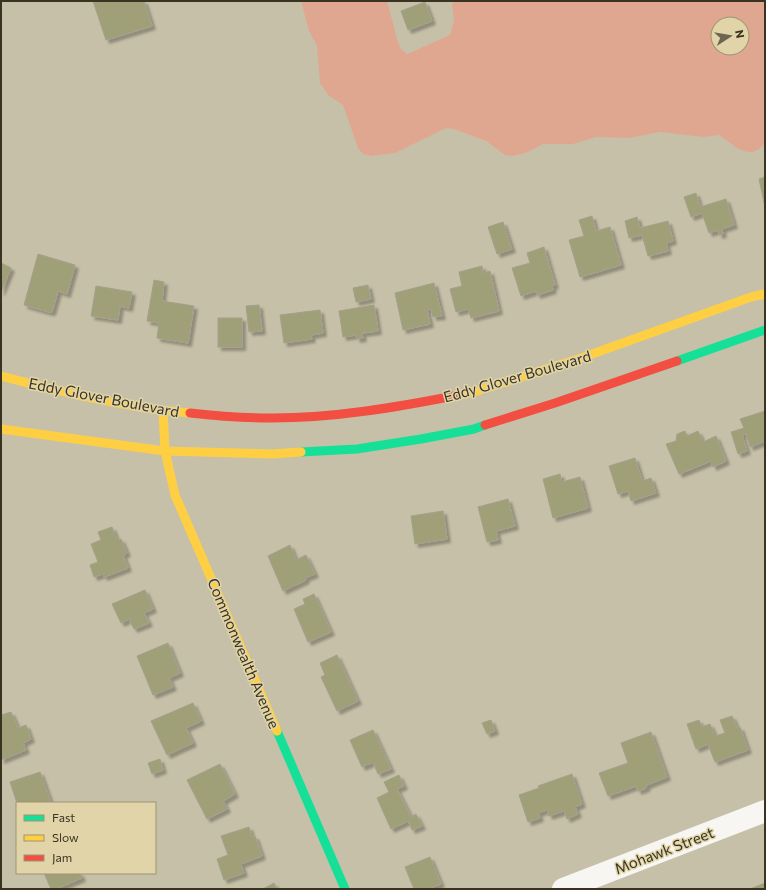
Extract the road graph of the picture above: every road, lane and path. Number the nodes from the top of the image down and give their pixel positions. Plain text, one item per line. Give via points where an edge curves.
1 (765, 294) edge
2 (765, 330) edge
3 (1, 376) edge
4 (163, 411) junction
5 (1, 429) edge
6 (165, 450) junction
7 (765, 811) edge
8 (345, 889) edge
9 (563, 889) edge

1 - 4 street, Eddy Glover Boulevard via 581,358 548,372 404,406 328,415 273,418
2 - 6 street via 474,429 357,449 272,454
3 - 4 street, Eddy Glover Boulevard via 70,394
4 - 6 street, Commonwealth Avenue
5 - 6 street
6 - 8 street, Commonwealth Avenue via 175,495
7 - 9 street, Mohawk Street

